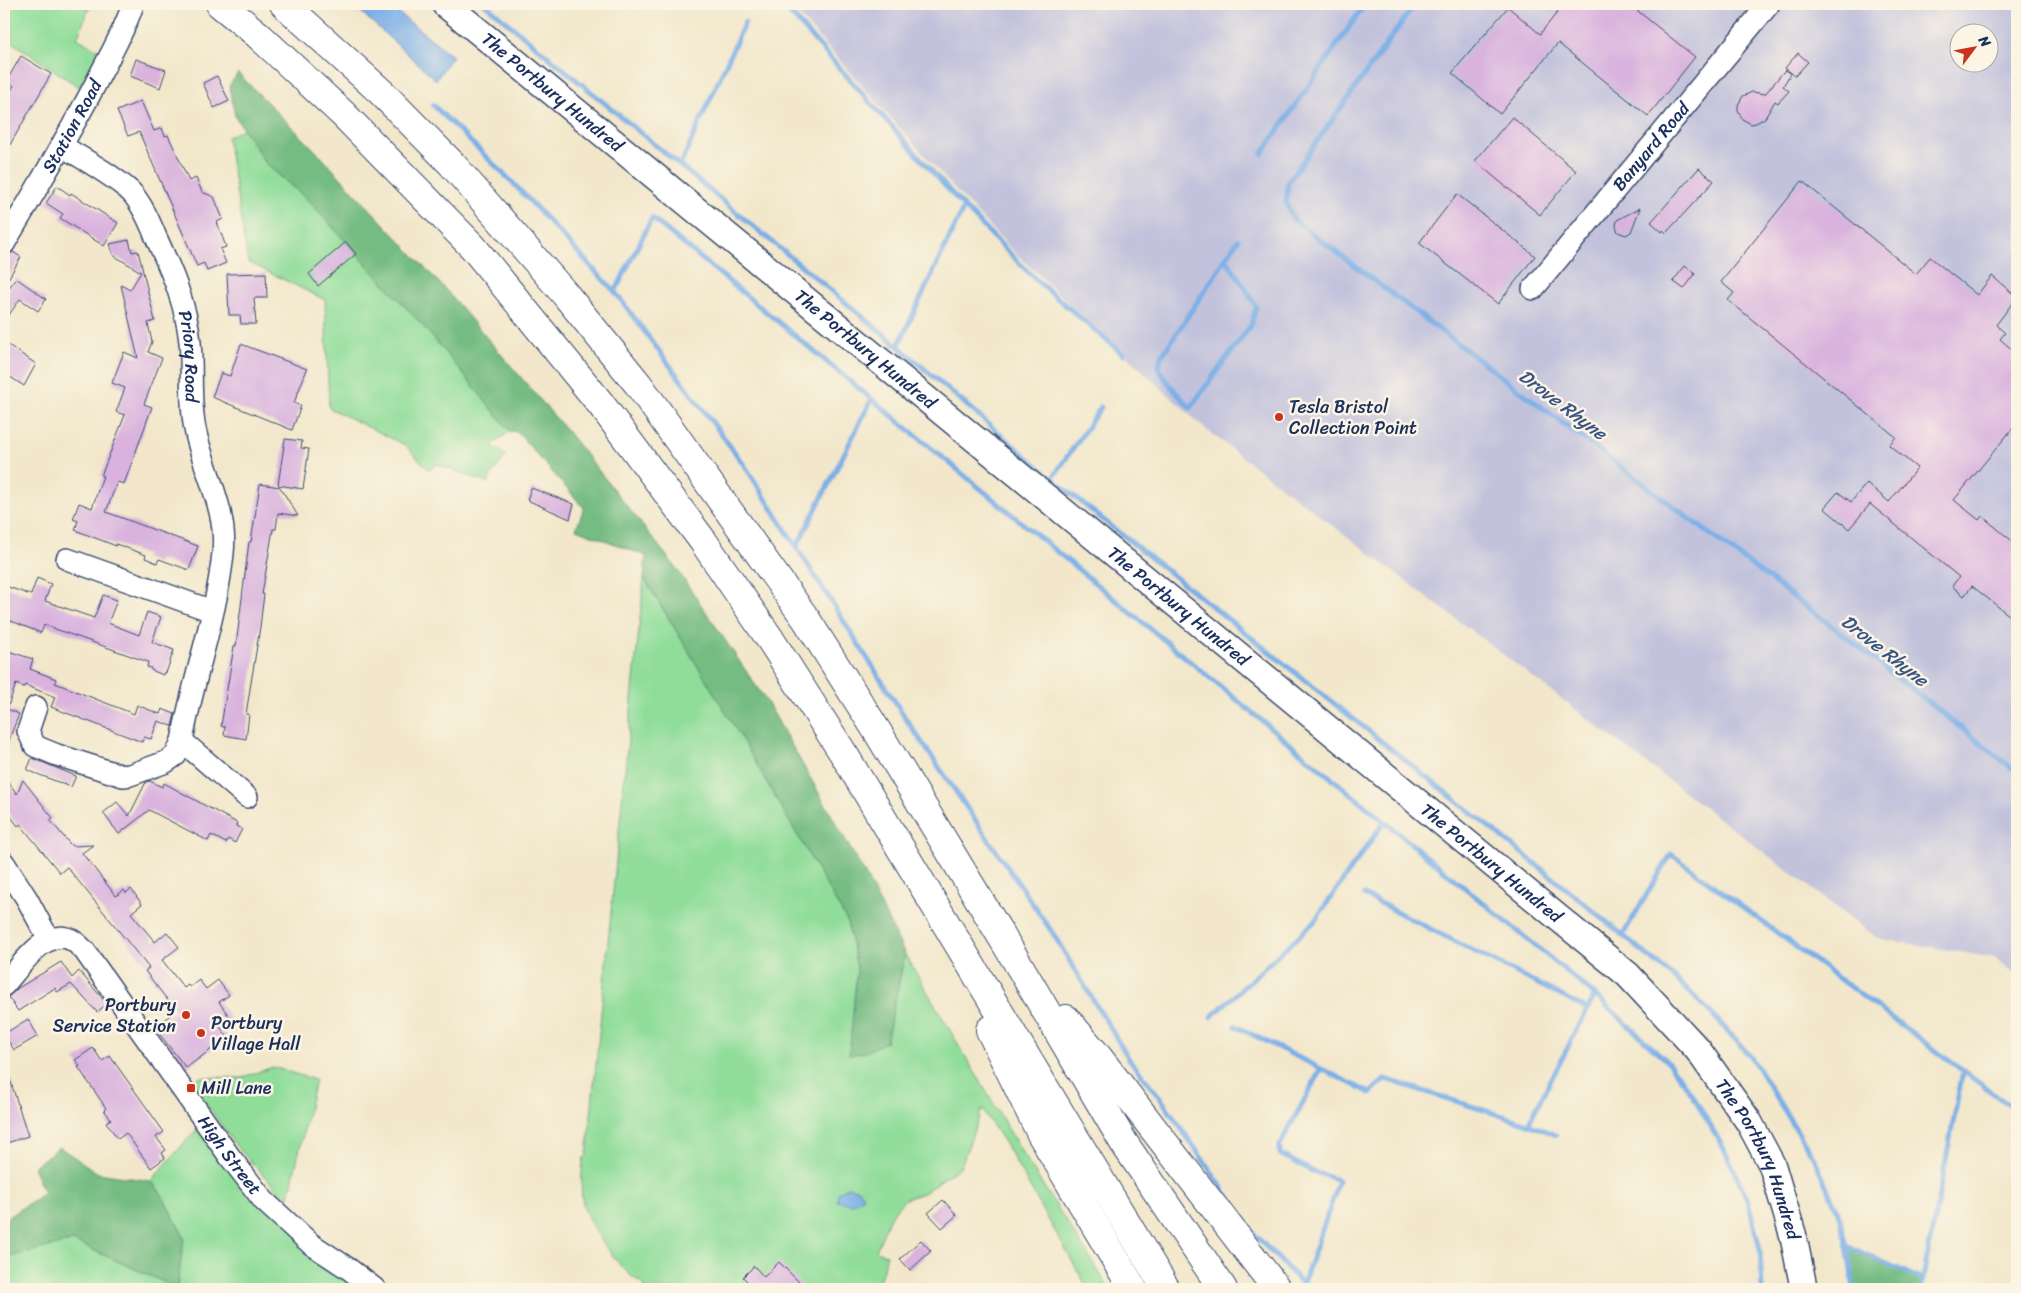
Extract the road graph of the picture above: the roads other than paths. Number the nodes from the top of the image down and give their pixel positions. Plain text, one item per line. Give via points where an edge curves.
1 (133, 4) edge
2 (220, 4) edge
3 (284, 4) edge
4 (445, 4) edge
5 (1770, 4) edge
6 (62, 146) junction
7 (4, 244) edge
8 (1533, 289) dead end
9 (67, 559) dead end
10 (212, 611) junction
11 (36, 707) dead end
12 (182, 741) junction
13 (247, 797) dead end
14 (905, 859) junction
15 (4, 863) edge
16 (49, 940) junction
17 (1017, 962) junction
18 (4, 985) edge
19 (375, 1289) edge
20 (1133, 1289) edge
21 (1166, 1289) edge
22 (1223, 1289) edge
23 (1277, 1289) edge
24 (1804, 1289) edge

1 - 6 street, Station Road
2 - 14 highway via 344,115 473,247 594,396 703,541 770,639
3 - 17 highway via 381,92 451,163 638,384 806,619
4 - 24 main road, The Portbury Hundred via 1628,975 1698,1050 1749,1122 1772,1165 1793,1235
5 - 8 street, Banyard Road
6 - 7 street, Station Road
6 - 10 street, Priory Road via 131,193 143,210 177,282 190,342 195,428 224,530 224,551
9 - 10 street
10 - 12 street, Priory Road
11 - 12 street, Priory Road via 28,730 35,746 114,774 130,775 166,762 176,755
12 - 13 street
14 - 20 highway via 1041,1134
14 - 21 highway
15 - 16 street
16 - 18 street via 29,954
16 - 19 street, High Street via 60,937 71,940 84,950 264,1201 311,1244
17 - 22 highway via 1124,1143
17 - 23 highway via 1095,1053

